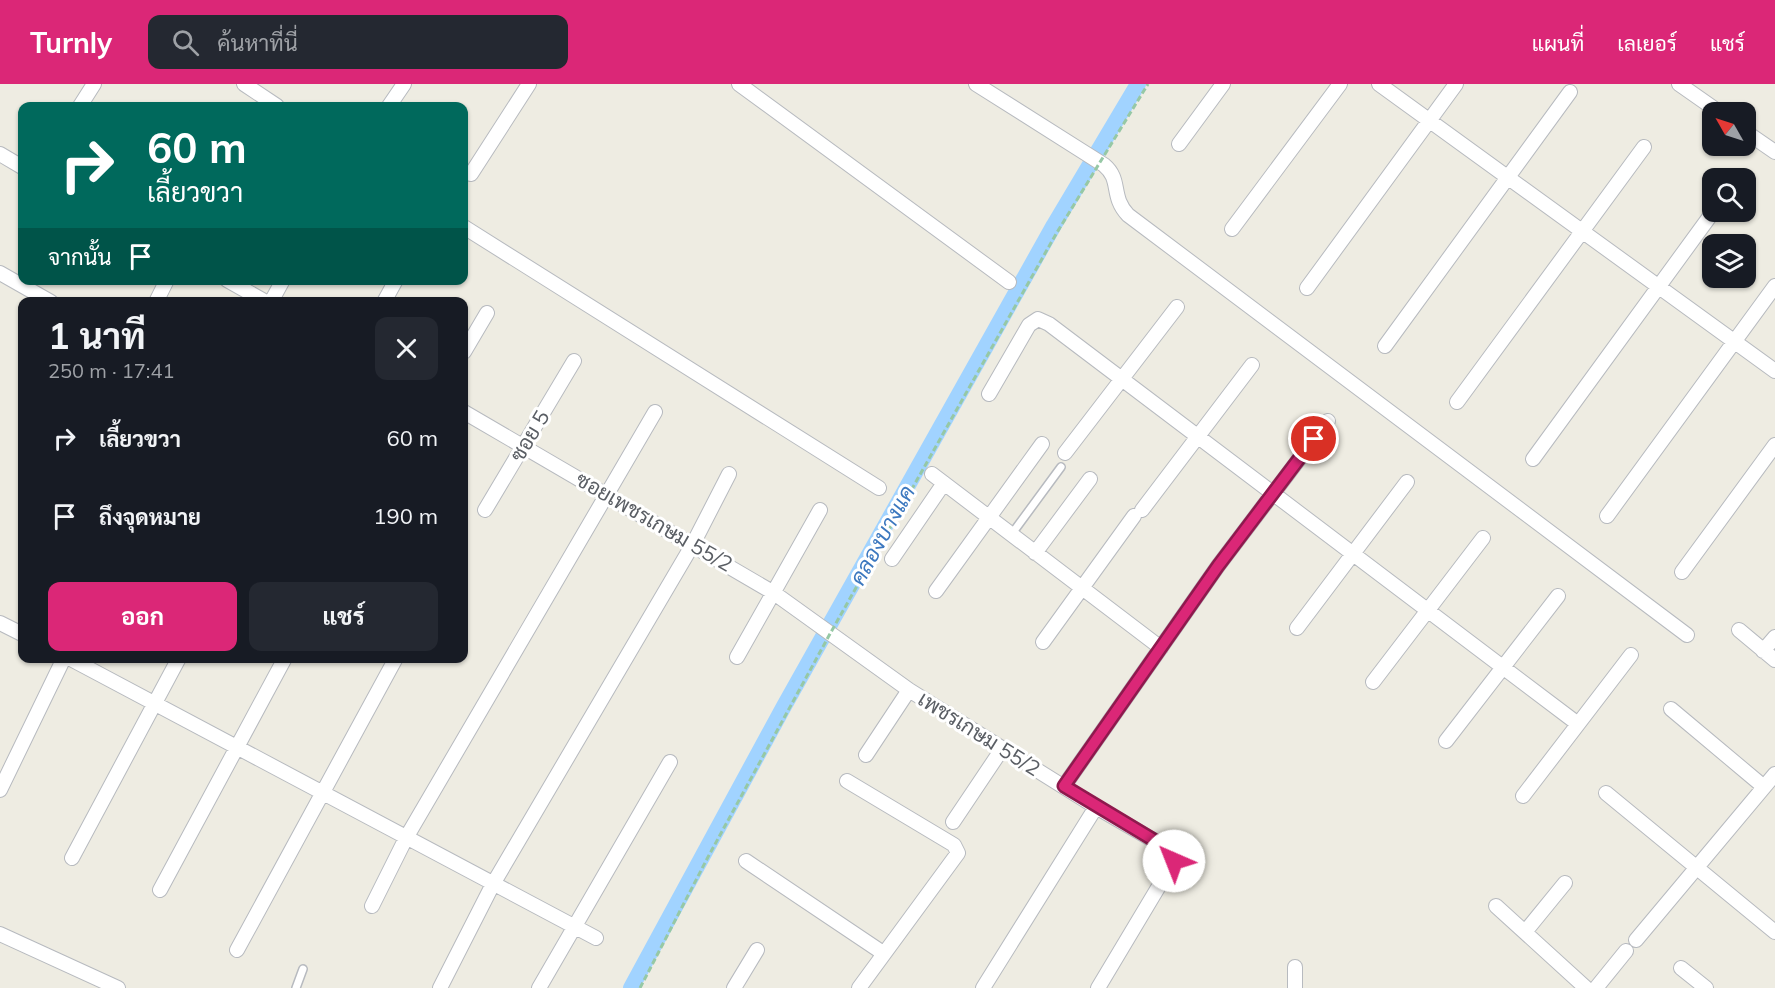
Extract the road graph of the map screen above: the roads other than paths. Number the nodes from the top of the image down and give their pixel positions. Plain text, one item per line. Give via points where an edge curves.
1 (94, 84) edge
2 (244, 84) edge
3 (404, 84) edge
4 (529, 84) edge
5 (739, 84) edge
6 (976, 84) edge
7 (1223, 84) edge
8 (1340, 84) edge
9 (1379, 84) edge
10 (1456, 84) edge
11 (1679, 84) edge
12 (1570, 92) dead end
13 (83, 102) edge
14 (271, 102) edge
15 (392, 102) edge
16 (1705, 102) edge
17 (1430, 120) junction
18 (1756, 139) edge
19 (1179, 144) dead end
20 (1644, 147) dead end
21 (1775, 152) edge
22 (0, 154) edge
23 (18, 164) edge
24 (471, 174) dead end
25 (1507, 177) junction
26 (1706, 222) edge
27 (1232, 229) dead end
28 (468, 230) edge
29 (1583, 232) junction
30 (0, 273) edge
31 (1009, 282) dead end
32 (18, 283) edge
33 (21, 285) edge
34 (235, 285) edge
35 (1775, 286) edge
36 (1659, 287) junction
37 (1307, 288) dead end
38 (42, 297) edge
39 (257, 297) edge
40 (1177, 307) dead end
41 (487, 313) dead end
42 (1735, 342) junction
43 (468, 345) edge
44 (1385, 345) dead end
45 (574, 361) dead end
46 (1252, 365) dead end
47 (1775, 371) edge
48 (1122, 380) junction
49 (989, 394) dead end
50 (1456, 402) dead end
51 (655, 412) dead end
52 (468, 414) edge
53 (1328, 421) dead end
54 (1198, 437) junction
55 (1042, 444) dead end
56 (524, 446) junction
57 (1775, 446) edge
58 (1065, 453) dead end
59 (1533, 459) dead end
60 (1061, 467) dead end
61 (729, 474) dead end
62 (932, 474) dead end
63 (1090, 479) dead end
64 (1407, 482) dead end
65 (944, 483) junction
66 (879, 488) dead end
67 (1274, 493) junction
68 (607, 495) junction
69 (485, 510) dead end
70 (820, 510) dead end
71 (1607, 516) dead end
72 (989, 518) junction
73 (1011, 535) junction
74 (1483, 538) dead end
75 (693, 544) junction
76 (1035, 553) junction
77 (1353, 554) junction
78 (892, 559) dead end
79 (1682, 572) dead end
80 (1081, 588) junction
81 (936, 591) dead end
82 (774, 593) junction
83 (1558, 597) dead end
84 (1428, 611) junction
85 (0, 623) edge
86 (1297, 628) dead end
87 (1739, 630) dead end
88 (18, 632) edge
89 (835, 635) joint
90 (1687, 635) dead end
91 (1775, 637) edge
92 (1043, 642) dead end
93 (1161, 648) junction
94 (1763, 651) junction
95 (1632, 655) dead end
96 (737, 657) dead end
97 (1775, 660) edge
98 (62, 663) edge
99 (78, 663) edge
100 (176, 663) edge
101 (282, 663) edge
102 (393, 663) edge
103 (1503, 667) junction
104 (1373, 682) dead end
105 (909, 690) junction
106 (154, 703) junction
107 (1671, 709) dead end
108 (1578, 724) junction
109 (1446, 741) dead end
110 (235, 747) junction
111 (1002, 749) junction
112 (866, 755) dead end
113 (670, 762) dead end
114 (1775, 774) edge
115 (847, 781) dead end
116 (1064, 786) junction
117 (1764, 787) junction
118 (0, 790) edge
119 (321, 792) junction
120 (1606, 794) dead end
121 (1522, 796) dead end
122 (1096, 807) junction
123 (953, 822) dead end
124 (406, 838) junction
125 (72, 858) dead end
126 (746, 861) dead end
127 (1696, 867) junction
128 (1565, 883) dead end
129 (493, 884) junction
130 (160, 890) dead end
131 (372, 906) dead end
132 (1496, 906) dead end
133 (1772, 923) edge
134 (574, 927) junction
135 (1525, 932) junction
136 (0, 934) edge
137 (596, 938) dead end
138 (1636, 940) dead end
139 (237, 950) dead end
140 (756, 950) dead end
141 (1626, 951) dead end
142 (883, 953) junction
143 (1295, 968) dead end
144 (1681, 968) dead end
145 (303, 969) dead end
146 (118, 988) edge
147 (296, 988) edge
148 (440, 988) edge
149 (539, 988) edge
150 (734, 988) edge
151 (859, 988) edge
152 (983, 988) edge
153 (1098, 988) edge
154 (1295, 988) edge
155 (1586, 988) edge
156 (1596, 988) edge
157 (1706, 988) edge

1 - 13 street
2 - 14 street
3 - 15 street
4 - 24 street
5 - 31 street
6 - 90 street via 1112,172 1116,198 1128,215
7 - 19 street
8 - 27 street
9 - 17 street
10 - 17 street
11 - 16 street
12 - 25 street
17 - 25 street
17 - 37 street
18 - 21 street
20 - 29 street
22 - 23 street
25 - 29 street
25 - 44 street
26 - 36 street
28 - 66 street
29 - 36 street
29 - 50 street
30 - 32 street
33 - 38 street
34 - 39 street
35 - 42 street
36 - 42 street
36 - 59 street
40 - 48 street
41 - 43 street
42 - 47 street
42 - 71 street
45 - 56 street, ซอย 5
46 - 54 street
48 - 49 street via 1038,319 1029,325
48 - 54 street
48 - 58 street
51 - 68 street
52 - 56 street, ซอยเพชรเกษม 55/2
53 - 67 street
54 - 67 street
54 - 80 street
55 - 72 street
56 - 68 street, ซอยเพชรเกษม 55/2
56 - 69 street, ซอย 5
57 - 79 street
60 - 73 lane
61 - 75 street
62 - 65 street
63 - 76 street
64 - 77 street
65 - 72 street
65 - 78 street
67 - 77 street
67 - 93 street
68 - 75 street, ซอยเพชรเกษม 55/2
68 - 124 street
70 - 82 street
72 - 73 street
72 - 81 street
73 - 76 street
74 - 84 street
75 - 82 street, ซอยเพชรเกษม 55/2
75 - 129 street
76 - 80 street
77 - 84 street
77 - 86 street
80 - 92 street
80 - 93 street
82 - 89 street, ซอยเพชรเกษม 55/2
82 - 96 street
83 - 103 street
84 - 103 street
84 - 104 street
85 - 88 street
87 - 94 street
89 - 105 street, เพชรเกษม 55/2
91 - 94 street
93 - 116 street
94 - 97 street
95 - 108 street
98 - 118 street
99 - 106 street
100 - 106 street
101 - 110 street
102 - 119 street
103 - 108 street
103 - 109 street
105 - 111 street, เพชรเกษม 55/2
105 - 112 street
106 - 110 street
106 - 125 street
107 - 117 street
108 - 121 street
110 - 119 street
110 - 130 street
111 - 116 street, เพชรเกษม 55/2
111 - 123 street
113 - 134 street
114 - 117 street
115 - 142 street via 954,845 958,853
116 - 122 street, เพชรเกษม 55/2
117 - 127 street
119 - 124 street
119 - 139 street
120 - 127 street
122 - 152 street
122 - 153 street, เพชรเกษม 55/2 via 1175,856
124 - 129 street
124 - 131 street
126 - 142 street
127 - 133 street
127 - 138 street
128 - 135 street
129 - 134 street
129 - 148 street
132 - 135 street
134 - 137 street
134 - 149 street
135 - 155 street
136 - 146 street
140 - 150 street
141 - 156 street
142 - 151 street
143 - 154 street
144 - 157 street
145 - 147 lane

